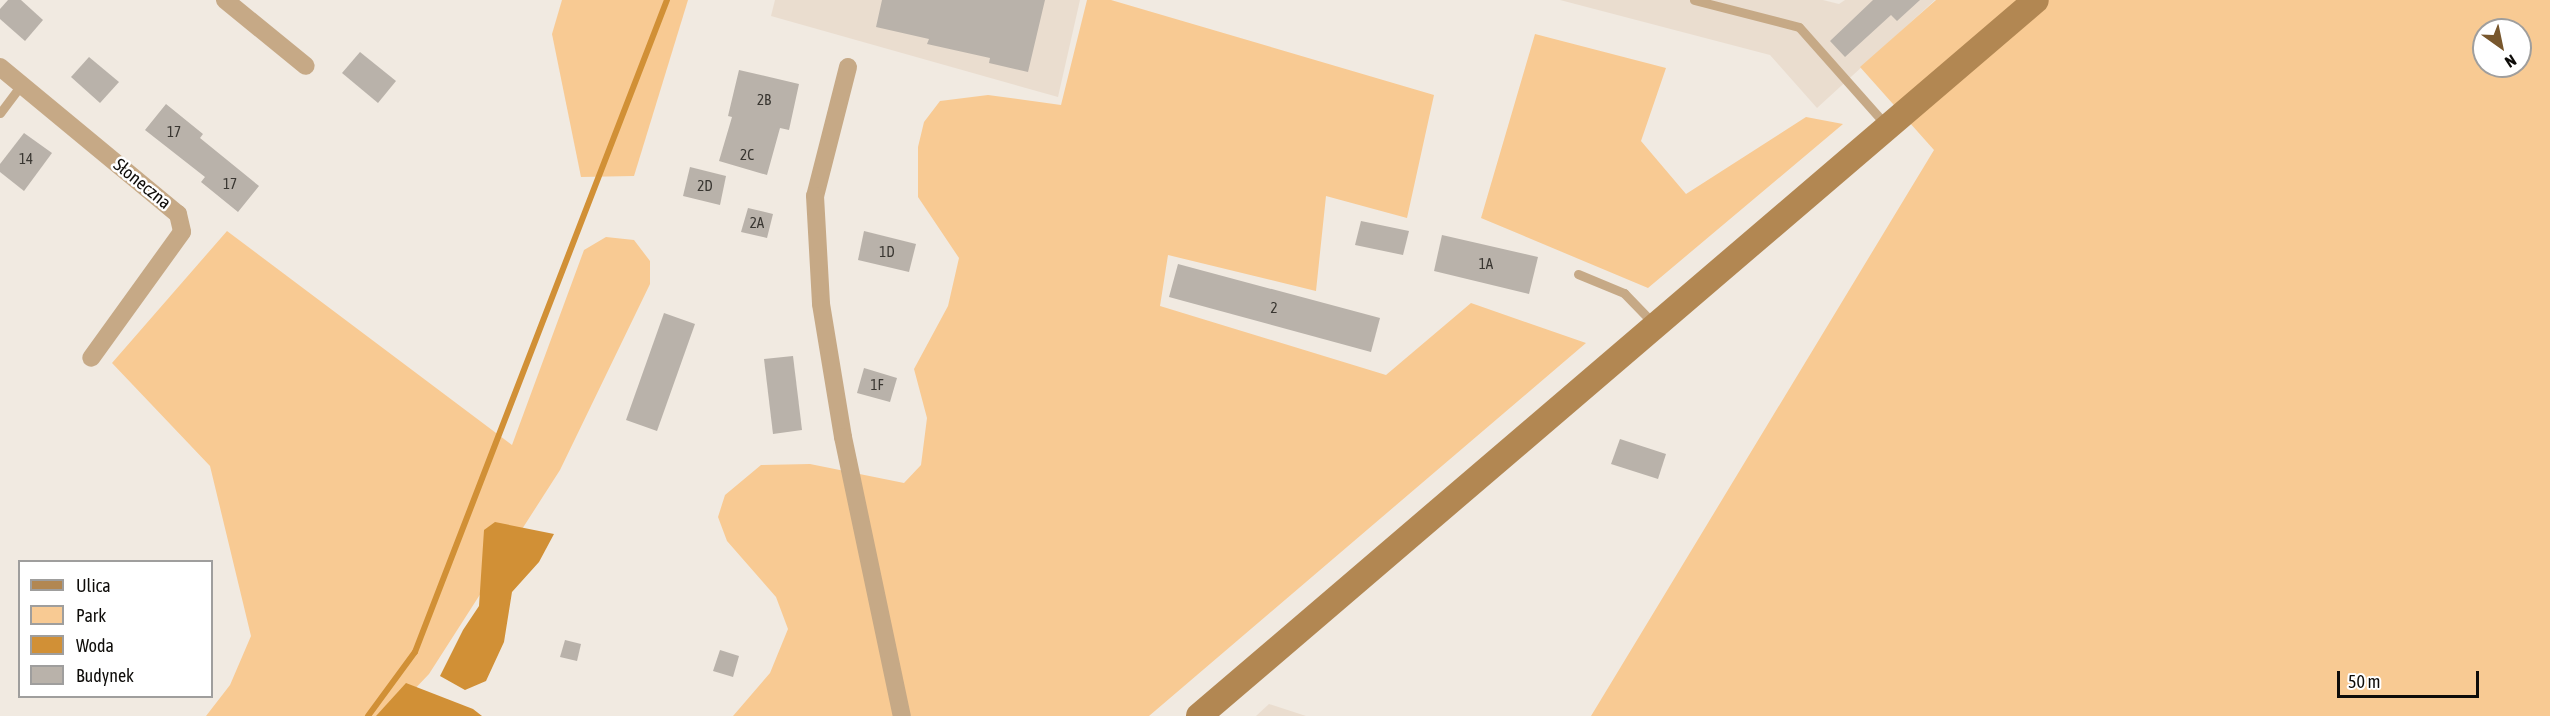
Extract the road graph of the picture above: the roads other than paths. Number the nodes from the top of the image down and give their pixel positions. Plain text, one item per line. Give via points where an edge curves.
1 (225, 0) edge
2 (1694, 0) edge
3 (2036, 0) edge
4 (306, 66) dead end
5 (0, 67) edge
6 (848, 67) dead end
7 (21, 85) junction
8 (0, 113) edge
9 (1888, 127) junction
10 (1578, 274) dead end
11 (1655, 326) junction
12 (91, 358) dead end
13 (902, 716) edge
14 (1199, 716) edge

1 - 4 street
2 - 9 lane via 1799,27
3 - 9 street
5 - 7 street, Słoneczna
6 - 13 street via 815,196 821,304 843,437
7 - 8 lane
7 - 12 street, Słoneczna via 178,214 182,232
9 - 11 street
10 - 11 lane via 1624,293
11 - 14 street

